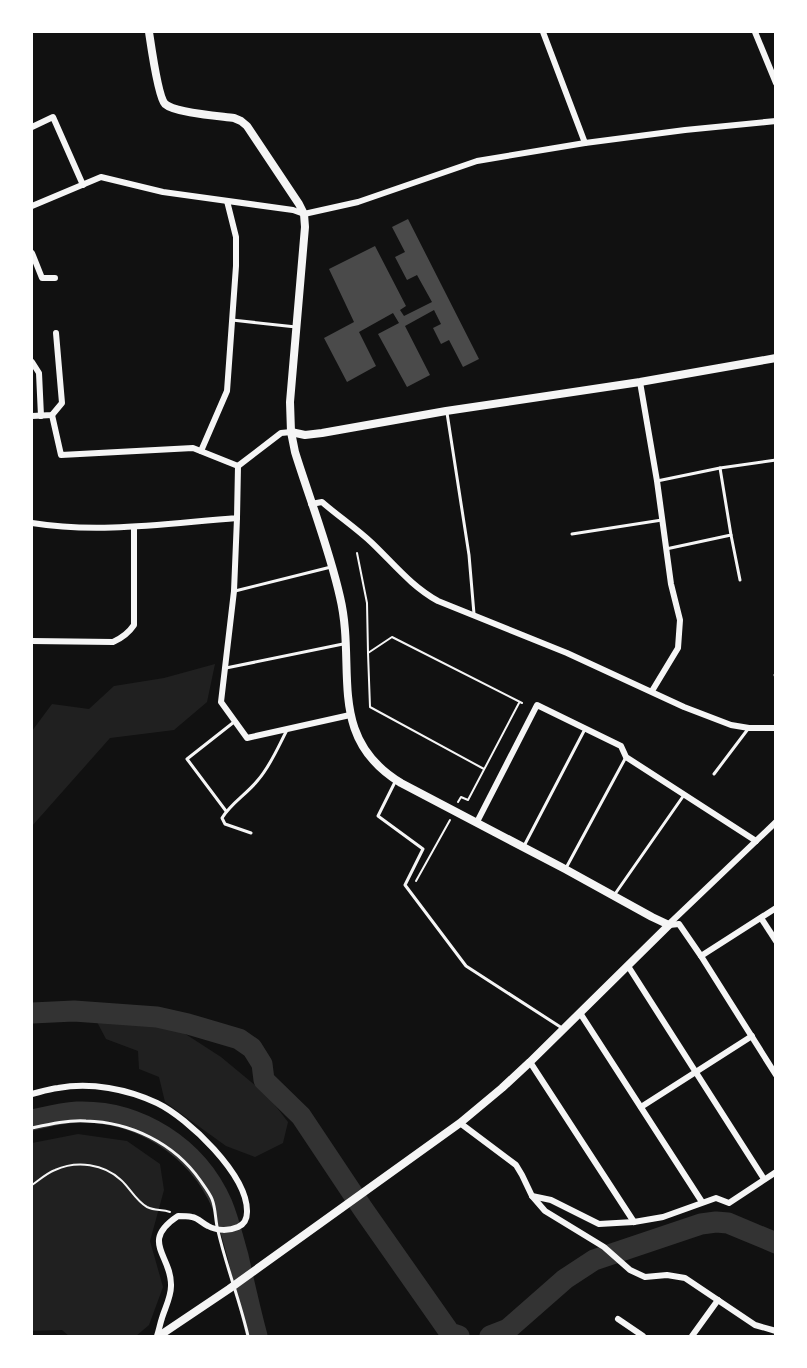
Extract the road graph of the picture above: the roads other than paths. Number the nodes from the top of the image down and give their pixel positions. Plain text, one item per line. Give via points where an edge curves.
1 (149, 32) edge
2 (543, 32) edge
3 (755, 32) edge
4 (776, 83) edge
5 (776, 121) edge
6 (32, 127) edge
7 (585, 143) junction
8 (83, 185) junction
9 (227, 201) junction
10 (32, 206) edge
11 (304, 214) junction
12 (32, 253) edge
13 (55, 278) dead end
14 (232, 320) junction
15 (297, 327) junction
16 (56, 333) dead end
17 (776, 358) edge
18 (32, 362) edge
19 (640, 382) junction
20 (446, 411) junction
21 (52, 415) junction
22 (32, 416) edge
23 (41, 416) junction
24 (291, 432) junction
25 (201, 451) junction
26 (776, 460) edge
27 (238, 466) junction
28 (720, 468) junction
29 (657, 481) junction
30 (311, 504) junction
31 (237, 518) junction
32 (662, 520) junction
33 (32, 523) edge
34 (134, 527) junction
35 (572, 534) dead end
36 (731, 535) junction
37 (666, 549) junction
38 (332, 567) junction
39 (740, 580) dead end
40 (234, 591) junction
41 (474, 616) junction
42 (32, 641) edge
43 (346, 643) junction
44 (225, 668) junction
45 (652, 691) junction
46 (350, 715) junction
47 (234, 722) junction
48 (288, 728) junction
49 (585, 728) junction
50 (749, 728) junction
51 (776, 728) edge
52 (626, 757) junction
53 (714, 774) dead end
54 (396, 780) junction
55 (684, 795) junction
56 (226, 811) junction
57 (477, 822) junction
58 (773, 825) edge
59 (251, 833) dead end
60 (776, 834) edge
61 (756, 841) junction
62 (524, 847) junction
63 (565, 869) junction
64 (614, 896) junction
65 (776, 909) edge
66 (761, 918) junction
67 (669, 925) junction
68 (776, 941) edge
69 (701, 956) junction
70 (628, 966) junction
71 (580, 1012) junction
72 (564, 1029) junction
73 (752, 1036) junction
74 (530, 1062) junction
75 (696, 1073) junction
76 (776, 1075) edge
77 (32, 1094) edge
78 (641, 1107) junction
79 (460, 1123) junction
80 (32, 1128) edge
81 (776, 1172) edge
82 (764, 1179) junction
83 (532, 1196) junction
84 (702, 1202) junction
85 (634, 1222) junction
86 (217, 1229) junction
87 (718, 1300) junction
88 (618, 1319) dead end
89 (776, 1331) edge
90 (158, 1336) edge
91 (248, 1336) edge
92 (644, 1336) edge
93 (692, 1336) edge

1 - 11 street via 160,94 166,105 242,122
2 - 7 street
3 - 4 street
5 - 7 street
6 - 8 street via 53,117
7 - 11 street via 477,161 358,202
8 - 9 street via 100,177 163,192
8 - 10 street
9 - 11 street
9 - 14 street via 236,237
11 - 15 street
12 - 13 street via 42,278
14 - 15 lane
14 - 25 street via 227,391
15 - 24 street
16 - 21 street via 62,403
17 - 19 street
18 - 23 street via 39,373
19 - 20 street
19 - 29 street
20 - 24 street via 322,433
20 - 41 lane via 469,555
21 - 23 street
21 - 25 street via 62,455 193,448
22 - 23 street
24 - 27 street via 281,432
24 - 30 street
25 - 27 street
26 - 28 lane
27 - 31 street
28 - 29 lane
28 - 36 lane
29 - 32 street
30 - 38 street
30 - 41 street via 322,502 424,593
31 - 34 street
31 - 40 street
32 - 35 lane
32 - 37 street
33 - 34 street
34 - 42 street via 134,625 128,633 113,642
36 - 37 lane
36 - 39 lane
37 - 45 street via 680,620 678,648
38 - 40 lane
38 - 43 street via 341,599
40 - 44 street
41 - 45 street
43 - 44 lane
43 - 46 street
44 - 47 street via 221,702
45 - 50 street via 731,725
46 - 48 street
46 - 54 street via 364,749
47 - 48 street via 247,738
47 - 56 lane via 188,759
48 - 56 lane via 257,782
49 - 52 street via 621,746
49 - 57 street via 537,705
49 - 62 lane
50 - 51 street
50 - 53 lane
52 - 55 street
52 - 63 lane
54 - 57 street
54 - 72 lane via 378,816 423,849 405,885 466,966
55 - 61 street
55 - 64 lane
56 - 59 lane via 222,818 225,824
57 - 62 street
58 - 60 street
58 - 61 street
61 - 67 street
62 - 63 street
63 - 64 street
64 - 67 street
65 - 66 street
66 - 68 street
66 - 69 street
67 - 69 street via 679,924
67 - 70 street
69 - 73 street
70 - 71 street
70 - 75 street
71 - 72 street
71 - 78 street
72 - 74 street
73 - 75 street
73 - 76 street
74 - 79 street
74 - 85 street
75 - 78 street
75 - 82 street
77 - 86 street via 60,1087 101,1087 156,1103 178,1116 230,1169 247,1206 245,1222 240,1226
78 - 84 street
79 - 83 street via 516,1165
79 - 90 street
80 - 86 lane via 68,1121 98,1121 129,1128 160,1143 186,1163 204,1185 212,1198
81 - 82 street
82 - 84 street via 729,1203 716,1198
83 - 85 street via 551,1200 598,1224
83 - 87 street via 545,1211 604,1247 630,1270 645,1277 685,1278
84 - 85 street via 663,1217
86 - 90 street via 193,1217 178,1216 160,1233 161,1254 171,1287
86 - 91 lane
87 - 89 street via 755,1325
87 - 93 street
88 - 92 street

